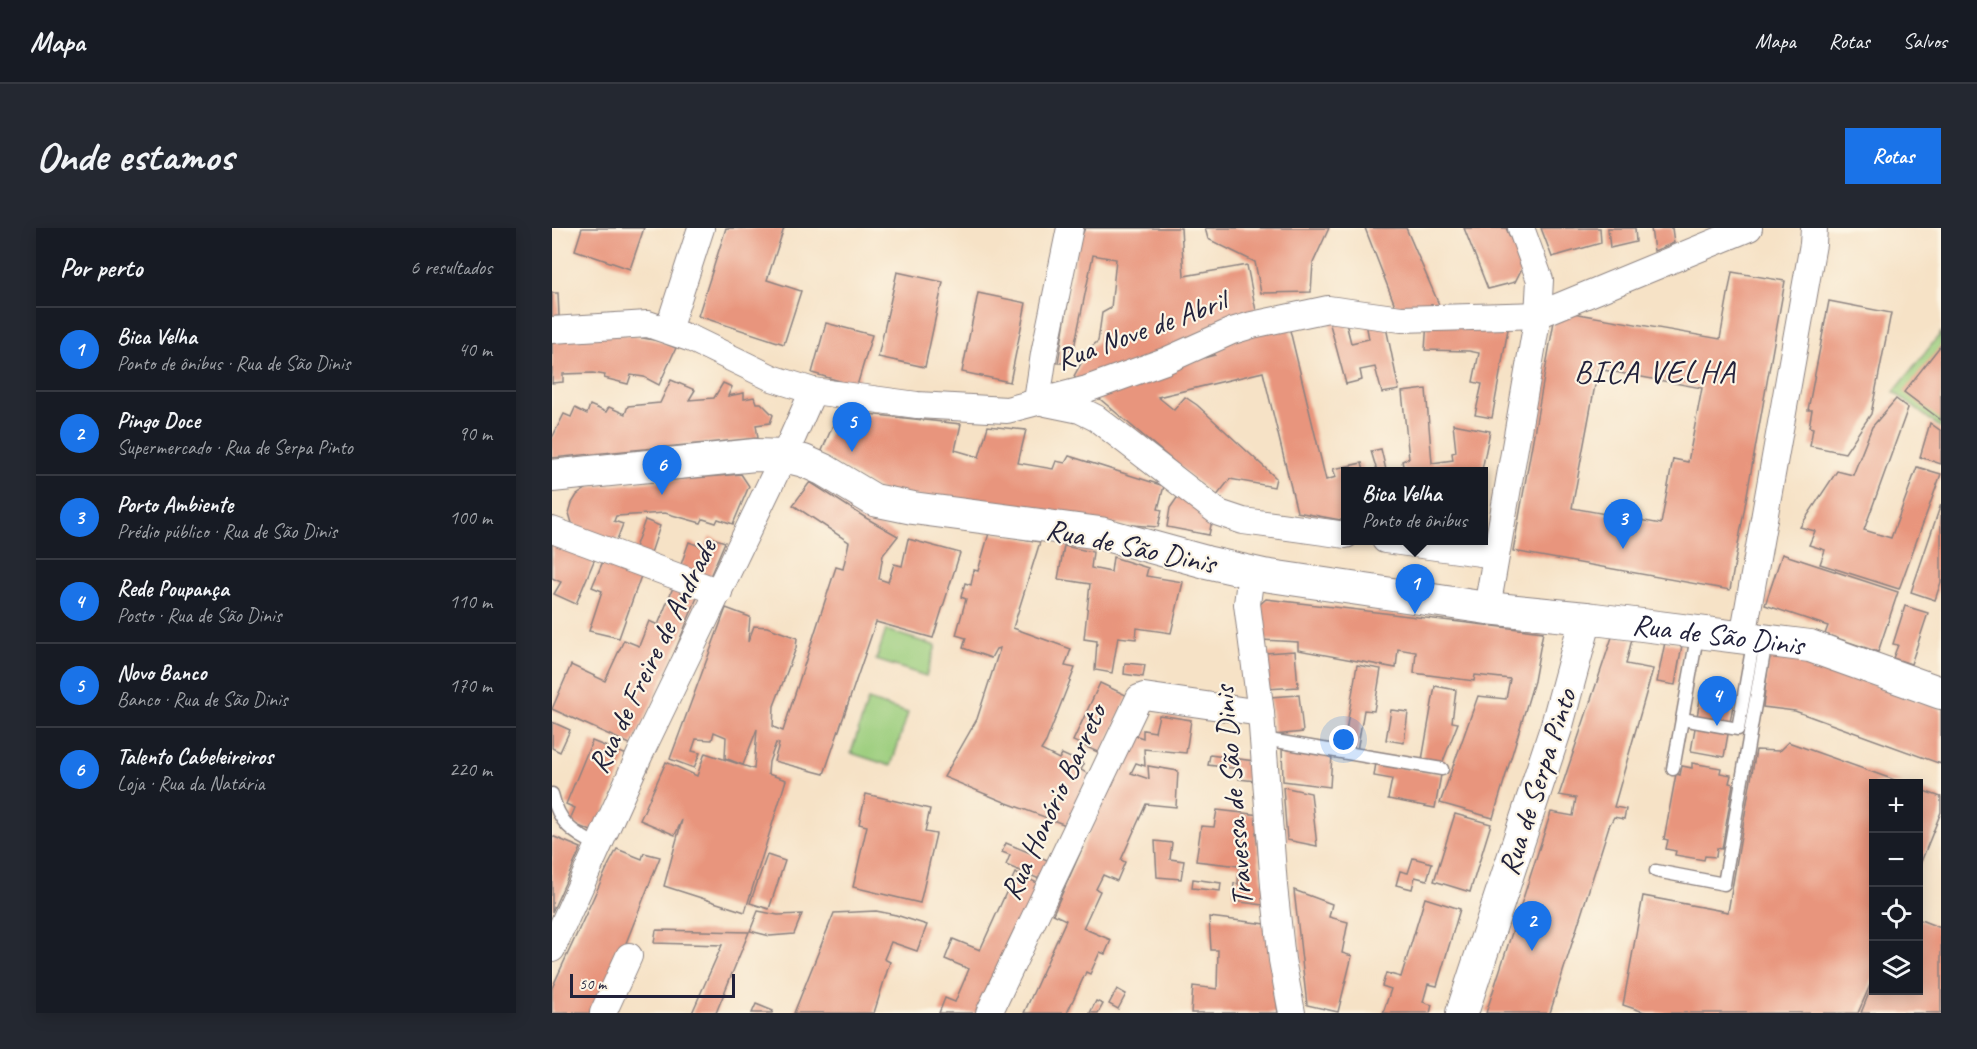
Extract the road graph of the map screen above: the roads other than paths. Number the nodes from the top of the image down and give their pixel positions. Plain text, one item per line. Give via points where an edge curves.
1 (701, 228) edge
2 (1070, 228) edge
3 (1521, 228) edge
4 (1749, 228) edge
5 (1814, 228) edge
6 (1538, 315) junction
7 (552, 330) edge
8 (668, 330) junction
9 (813, 391) junction
10 (1037, 401) junction
11 (784, 456) junction
12 (552, 476) edge
13 (552, 530) edge
14 (1341, 534) edge
15 (1422, 545) edge
16 (1495, 555) junction
17 (1251, 573) junction
18 (719, 592) junction
19 (1487, 608) junction
20 (1586, 618) junction
21 (1698, 632) junction
22 (1754, 639) junction
23 (1941, 693) edge
24 (1261, 713) junction
25 (1682, 719) junction
26 (1263, 739) junction
27 (1442, 769) dead end
28 (1673, 769) dead end
29 (552, 794) edge
30 (599, 846) junction
31 (1656, 871) dead end
32 (552, 949) edge
33 (629, 956) dead end
34 (603, 1013) edge
35 (989, 1013) edge
36 (1292, 1013) edge
37 (1462, 1013) edge

1 - 8 street
2 - 10 street
3 - 6 street via 1540,280
4 - 6 street, Rua Nove de Abril
5 - 22 street
6 - 10 street, Rua Nove de Abril via 1401,319 1328,309 1232,331 1098,386
6 - 16 street
7 - 8 street, Rua Nove de Abril via 648,324
8 - 9 street, Rua Nove de Abril via 772,378
9 - 10 street, Rua Nove de Abril via 917,405 1007,410
9 - 11 street, Rua de Freire de Andrade
10 - 14 street, Rua de São Dinis via 1080,410 1096,418 1219,513 1243,521
11 - 12 street, Rua de São Dinis
11 - 17 street, Rua de São Dinis via 824,470 874,500 1100,533
11 - 18 street, Rua de Freire de Andrade
13 - 18 street
15 - 16 street
16 - 19 street
17 - 19 street, Rua de São Dinis
17 - 24 street, Travessa de São Dinis via 1247,604
18 - 30 street, Rua de Freire de Andrade
19 - 20 street, Rua de São Dinis
20 - 21 street, Rua de São Dinis
20 - 37 street, Rua de Serpa Pinto via 1557,725
21 - 22 street, Rua de São Dinis
21 - 25 lane
22 - 23 street, Rua de São Dinis via 1810,646
22 - 25 lane via 1738,729
22 - 31 lane via 1724,884
24 - 26 street, Travessa de São Dinis
24 - 35 street, Rua Honório Barreto via 1139,698
25 - 28 lane
26 - 27 lane
26 - 36 street, Travessa de São Dinis via 1274,886
29 - 30 lane via 567,828
30 - 32 street, Rua de Freire de Andrade
33 - 34 street

